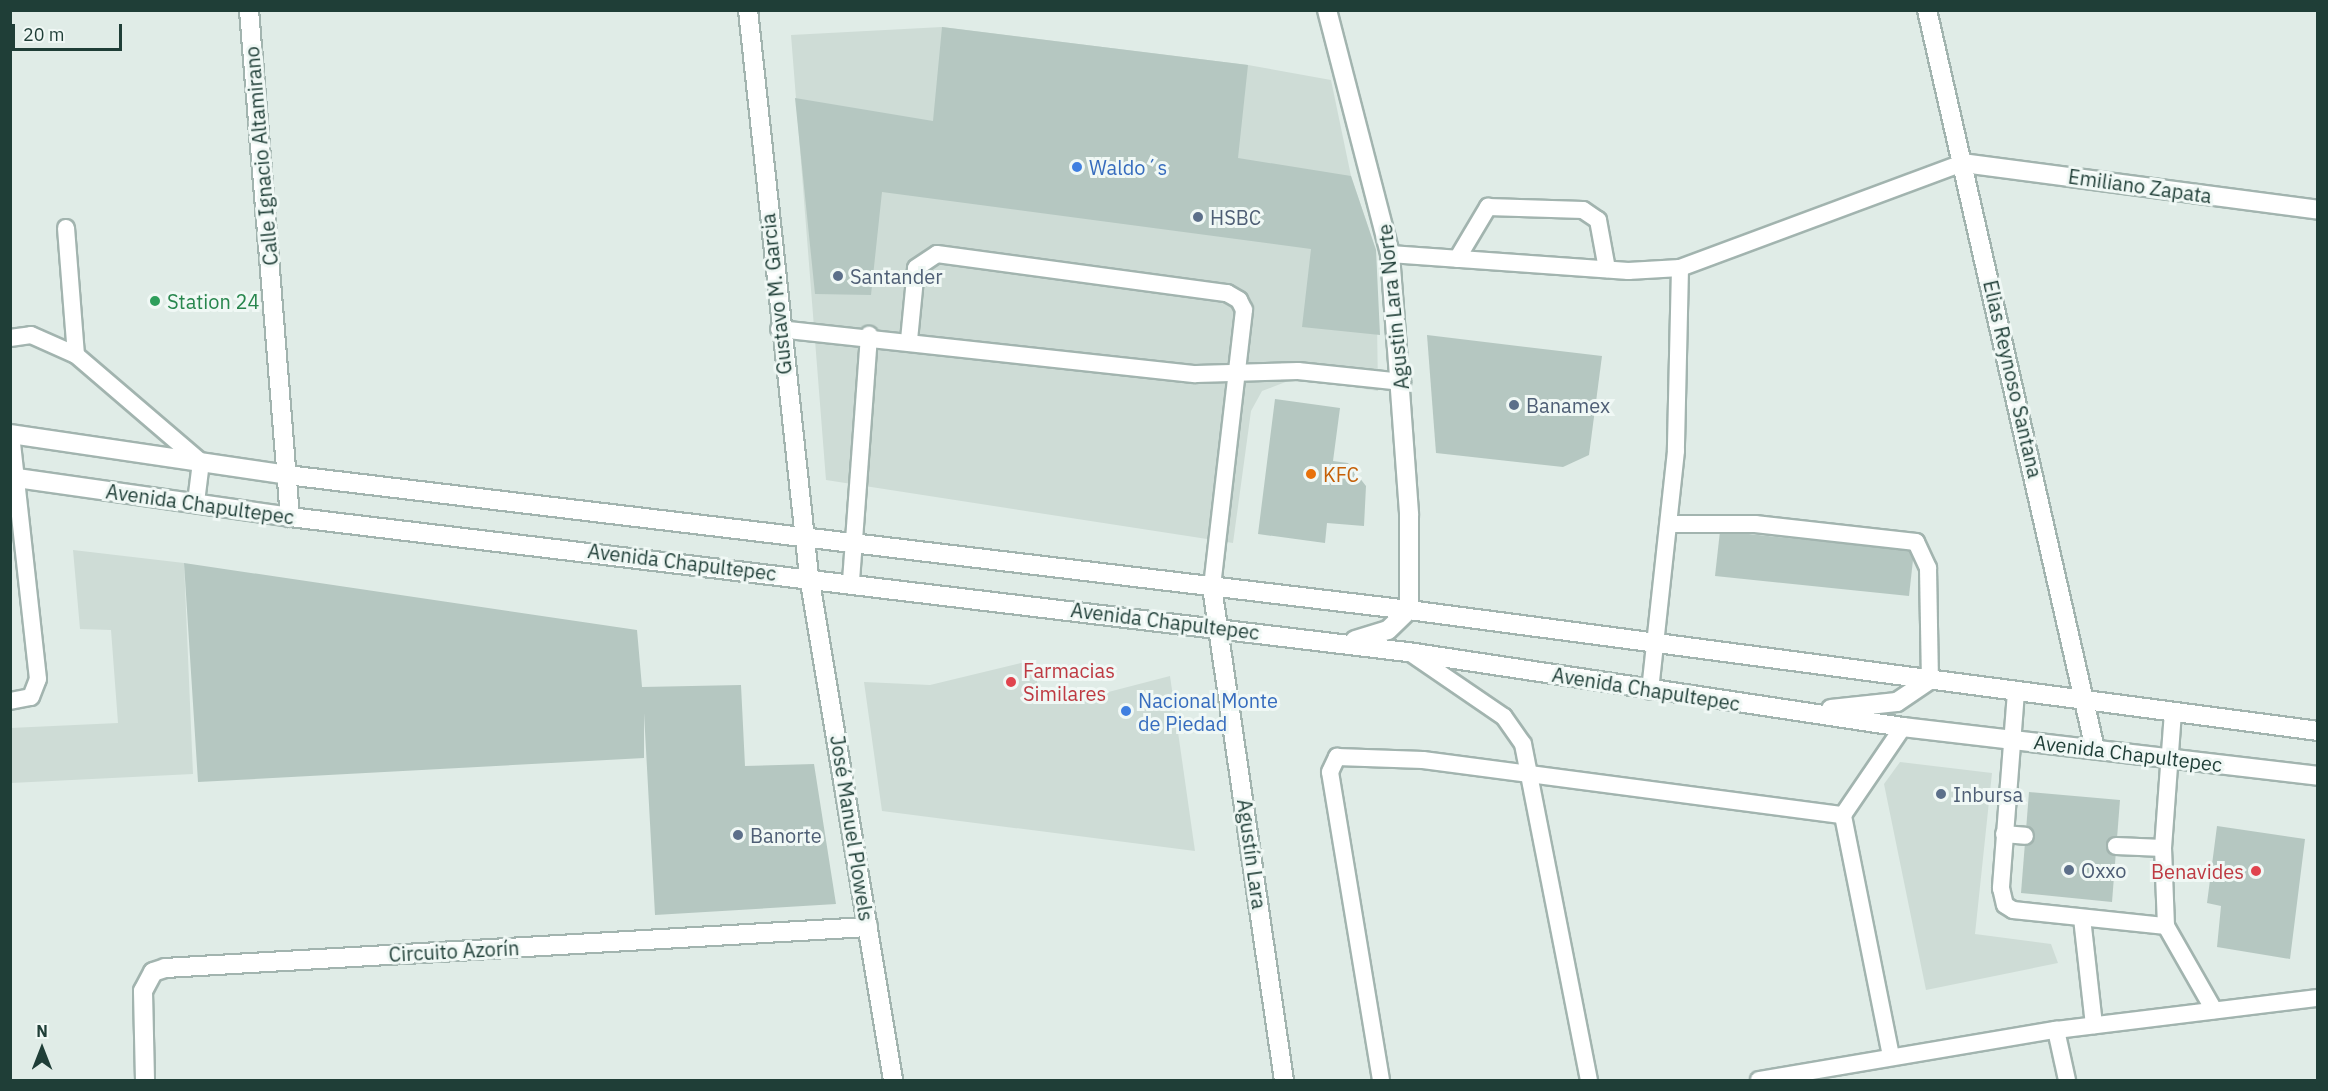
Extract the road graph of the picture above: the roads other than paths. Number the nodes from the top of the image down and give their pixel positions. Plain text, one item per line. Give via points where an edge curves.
1 (249, 10) edge
2 (748, 10) edge
3 (1327, 10) edge
4 (1927, 10) edge
5 (1963, 163) junction
6 (2318, 210) edge
7 (66, 228) dead end
8 (1390, 254) junction
9 (1457, 259) junction
10 (1680, 268) junction
11 (1607, 269) junction
12 (779, 329) junction
13 (869, 335) junction
14 (10, 338) edge
15 (909, 340) junction
16 (76, 355) junction
17 (1236, 375) junction
18 (1402, 382) junction
19 (11, 434) edge
20 (201, 462) junction
21 (287, 475) junction
22 (13, 477) edge
23 (196, 502) junction
24 (291, 517) junction
25 (1669, 524) junction
26 (806, 539) junction
27 (854, 544) junction
28 (809, 576) junction
29 (851, 581) junction
30 (1212, 587) junction
31 (1409, 610) junction
32 (1215, 627) junction
33 (1330, 642) junction
34 (1655, 645) junction
35 (1408, 652) junction
36 (1930, 680) junction
37 (1650, 691) junction
38 (2016, 692) junction
39 (10, 701) edge
40 (2086, 702) junction
41 (1784, 710) junction
42 (2173, 713) junction
43 (1903, 727) junction
44 (2318, 731) edge
45 (2013, 738) junction
46 (2095, 748) junction
47 (2168, 758) junction
48 (1532, 773) junction
49 (2318, 776) edge
50 (1843, 815) junction
51 (2004, 834) junction
52 (2025, 836) dead end
53 (2116, 846) dead end
54 (2163, 848) junction
55 (2082, 918) junction
56 (2166, 926) junction
57 (868, 927) junction
58 (2318, 998) edge
59 (2214, 1010) junction
60 (2094, 1025) junction
61 (2056, 1030) junction
62 (1891, 1056) junction
63 (145, 1080) edge
64 (893, 1080) edge
65 (1284, 1080) edge
66 (1381, 1080) edge
67 (1589, 1080) edge
68 (1758, 1080) edge
69 (2067, 1080) edge

1 - 21 main road, Calle Ignacio Altamirano
2 - 12 main road, Gustavo M. Garcia
3 - 8 main road, Agustin Lara Norte
4 - 5 main road, Elias Reynoso Santana
5 - 6 main road, Emiliano Zapata
5 - 10 lane
5 - 40 main road, Elias Reynoso Santana
7 - 16 lane
8 - 9 lane
8 - 18 main road, Agustin Lara Norte
9 - 11 lane
9 - 11 lane via 1488,207 1583,210 1598,220
10 - 11 lane
10 - 25 lane via 1676,451
12 - 13 lane
12 - 26 main road, Gustavo M. Garcia
13 - 15 lane
13 - 27 lane
14 - 16 lane via 31,335
15 - 17 lane
15 - 17 lane via 916,268 927,255 937,254 1227,293 1244,310
16 - 20 lane
17 - 18 lane via 1299,371
17 - 30 lane
18 - 31 main road, Agustin Lara Norte
19 - 20 main road
19 - 22 lane
20 - 21 main road
20 - 23 lane
21 - 24 main road, Calle Ignacio Altamirano
21 - 26 main road
22 - 23 main road, Avenida Chapultepec
22 - 39 lane via 38,679 31,697
23 - 24 main road, Avenida Chapultepec
24 - 28 main road, Avenida Chapultepec
25 - 34 lane
25 - 36 lane via 1755,524 1916,542 1928,568
26 - 27 main road
26 - 28 main road, Gustavo M. Garcia
27 - 29 lane
27 - 30 main road
28 - 29 main road, Avenida Chapultepec
28 - 57 main road, José Manuel Plowels
29 - 32 main road, Avenida Chapultepec
30 - 31 main road
30 - 32 main road, Agustín Lara
31 - 33 main road via 1373,637
31 - 34 main road
32 - 33 main road, Avenida Chapultepec
32 - 65 main road, Agustín Lara
33 - 35 main road, Avenida Chapultepec
34 - 36 main road
34 - 37 lane
35 - 37 main road, Avenida Chapultepec
35 - 48 lane via 1504,717 1523,744
36 - 38 main road
36 - 41 main road via 1897,702
37 - 41 main road, Avenida Chapultepec
38 - 40 main road
38 - 45 lane
40 - 42 main road
40 - 46 main road, Elias Reynoso Santana
41 - 43 main road, Avenida Chapultepec
42 - 44 main road
42 - 47 lane
43 - 45 main road, Avenida Chapultepec
43 - 50 lane
45 - 46 main road, Avenida Chapultepec
45 - 51 lane
46 - 47 main road, Avenida Chapultepec
47 - 49 main road, Avenida Chapultepec
47 - 54 lane
48 - 50 lane
48 - 66 lane via 1344,754 1332,764
48 - 67 lane
50 - 62 lane
51 - 52 lane
51 - 55 lane via 2005,905
53 - 54 lane
54 - 56 lane
55 - 56 lane
55 - 60 lane
56 - 59 lane
57 - 63 main road, Circuito Azorín via 165,968 153,972 143,991
57 - 64 main road, José Manuel Plowels
58 - 59 lane
59 - 60 lane
60 - 61 lane
61 - 62 lane
61 - 69 lane
62 - 68 lane

